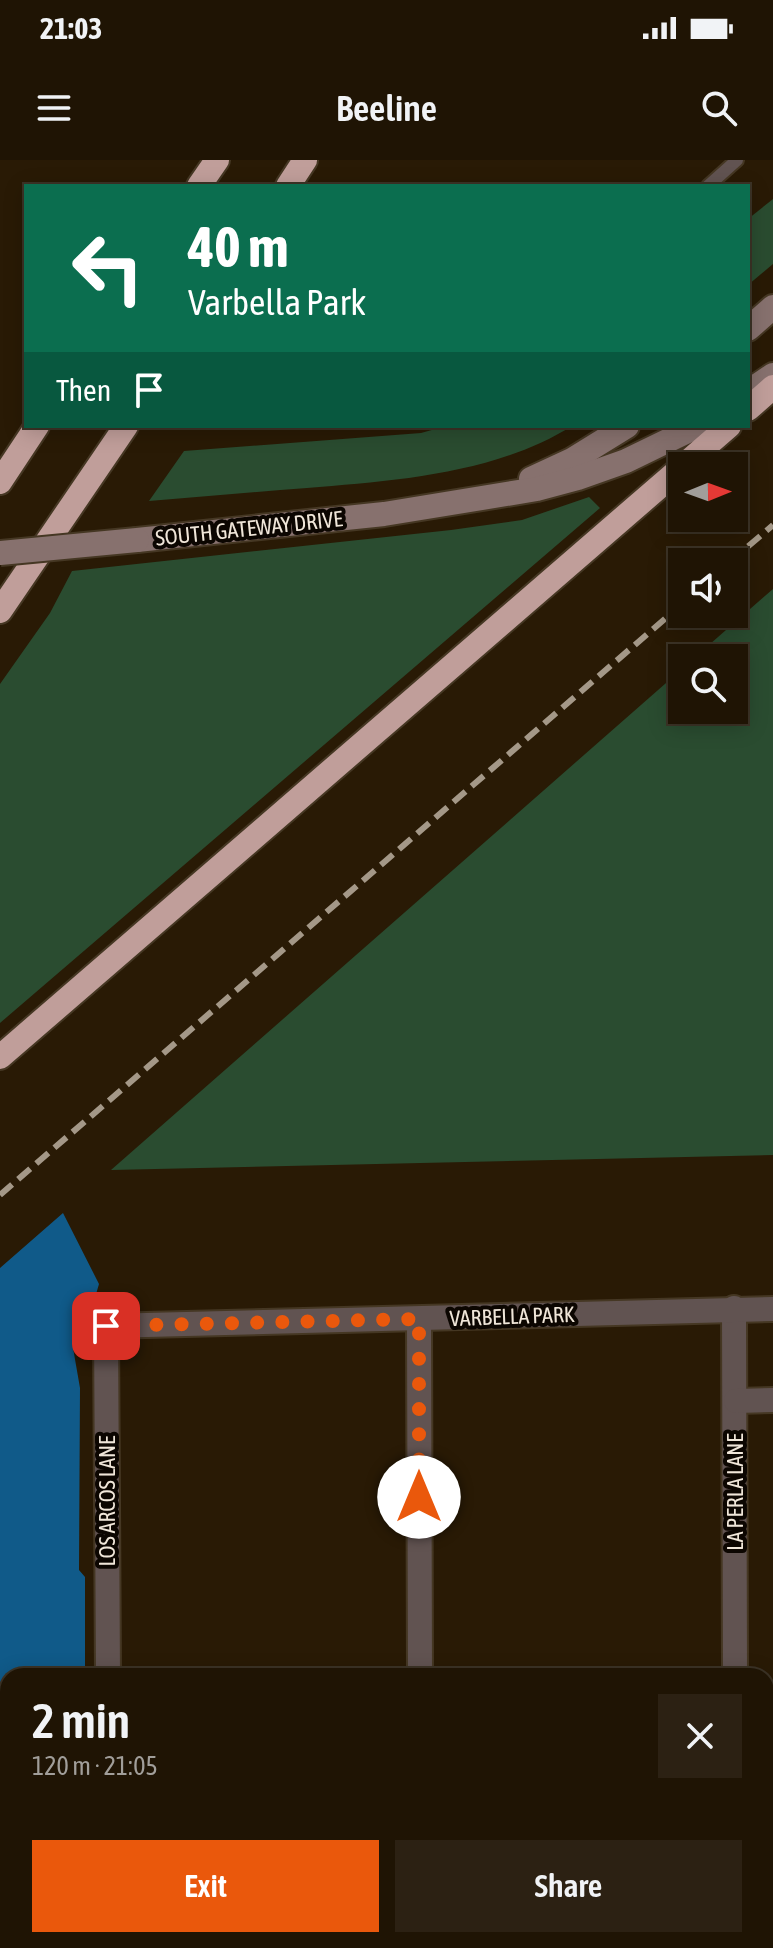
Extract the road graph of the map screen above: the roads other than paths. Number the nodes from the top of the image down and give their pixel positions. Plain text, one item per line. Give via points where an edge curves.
1 (217, 160) edge
2 (305, 160) edge
3 (737, 160) edge
4 (200, 184) edge
5 (289, 184) edge
6 (710, 184) edge
7 (773, 307) edge
8 (750, 327) edge
9 (773, 375) edge
10 (773, 387) edge
11 (750, 391) edge
12 (750, 407) edge
13 (36, 428) edge
14 (125, 428) edge
15 (624, 428) edge
16 (694, 428) edge
17 (727, 428) edge
18 (698, 452) edge
19 (668, 478) edge
20 (0, 482) edge
21 (496, 495) junction
22 (0, 553) edge
23 (0, 611) edge
24 (0, 1057) edge
25 (734, 1308) junction
26 (773, 1309) edge
27 (419, 1319) junction
28 (106, 1326) joint
29 (773, 1400) edge
30 (736, 1401) junction
31 (108, 1668) edge
32 (420, 1668) edge
33 (735, 1668) edge

1 - 4 highway
2 - 5 highway
3 - 6 lane
7 - 8 main road
9 - 11 main road
10 - 12 highway
13 - 20 highway
14 - 23 highway
15 - 21 main road, SOUTH GATEWAY DRIVE via 572,460
16 - 21 main road, SOUTH GATEWAY DRIVE via 578,478
17 - 18 highway
19 - 24 highway
21 - 22 main road, SOUTH GATEWAY DRIVE, bridge via 384,514
25 - 26 street, VARBELLA PARK
25 - 27 street, VARBELLA PARK
25 - 30 street, LA PERLA LANE
27 - 28 street, VARBELLA PARK
27 - 32 street
28 - 31 street, LOS ARCOS LANE
29 - 30 street
30 - 33 street, LA PERLA LANE

